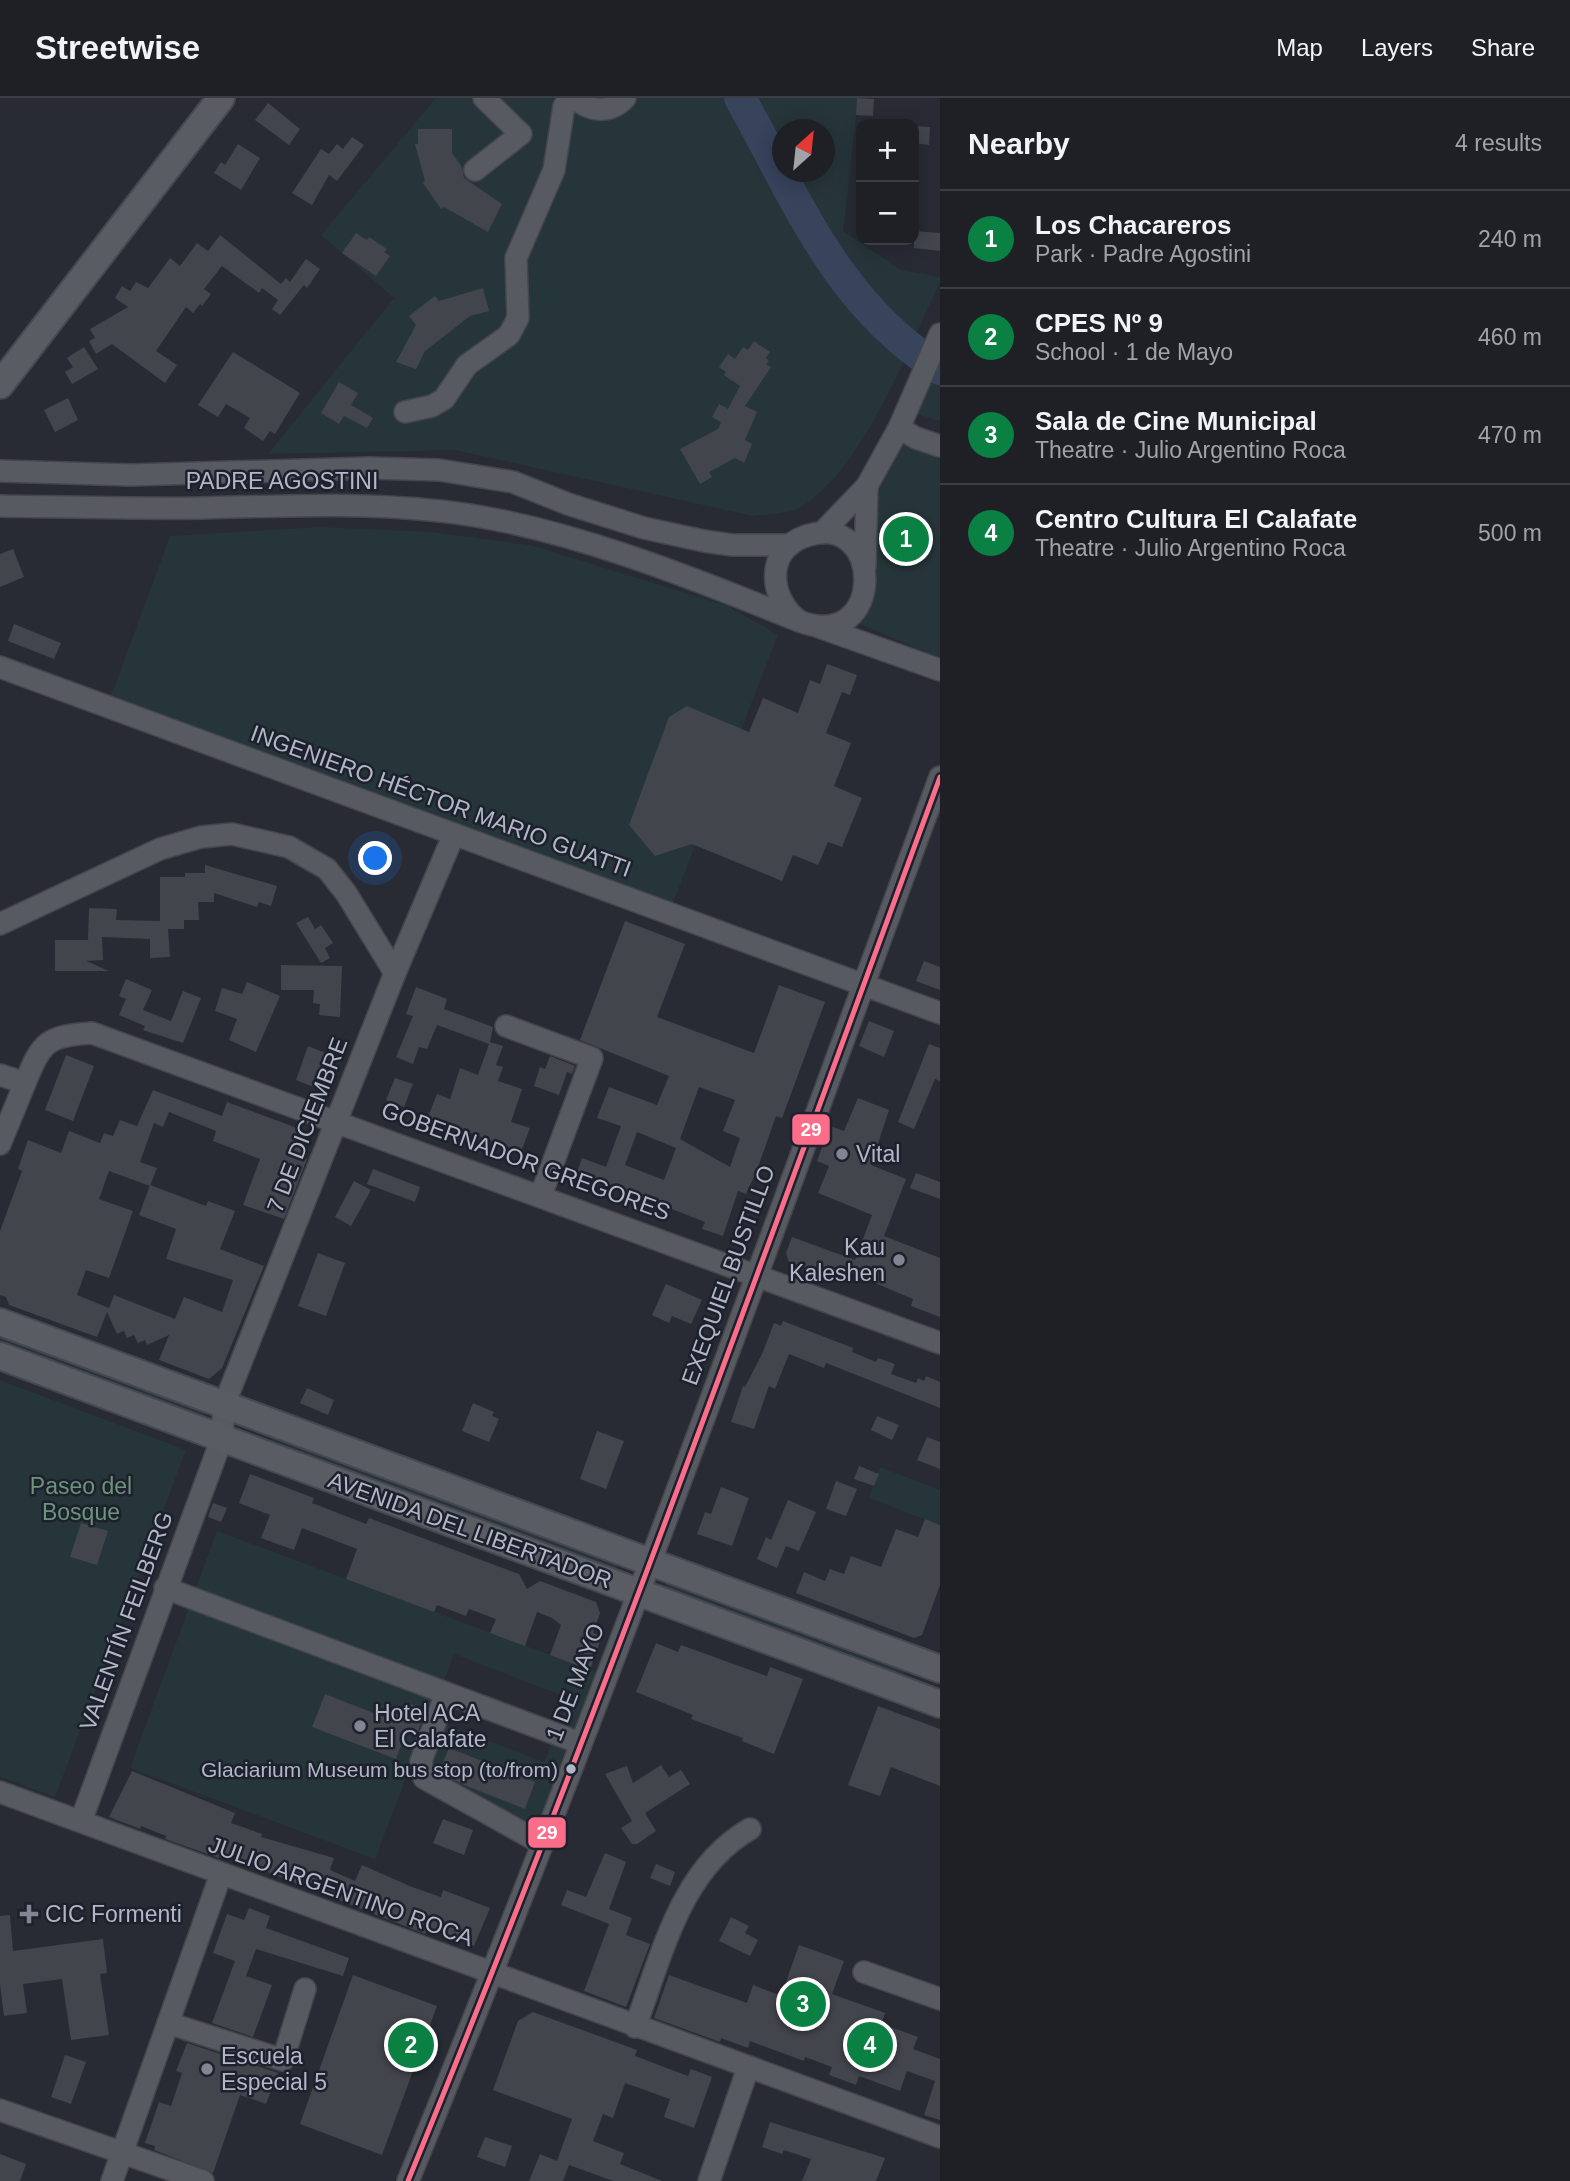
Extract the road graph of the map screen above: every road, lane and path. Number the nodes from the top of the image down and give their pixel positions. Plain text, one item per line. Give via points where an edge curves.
1 (222, 98) edge
2 (484, 98) edge
3 (574, 98) edge
4 (625, 98) edge
5 (521, 134) junction
6 (557, 148) junction
7 (475, 170) dead end
8 (940, 334) edge
9 (0, 385) edge
10 (405, 412) dead end
11 (899, 428) junction
12 (940, 446) edge
13 (0, 471) edge
14 (867, 486) junction
15 (0, 506) edge
16 (822, 533) junction
17 (790, 545) junction
18 (865, 566) junction
19 (808, 624) junction
20 (0, 667) edge
21 (940, 670) edge
22 (940, 777) edge
23 (454, 834) junction
24 (0, 924) edge
25 (395, 973) junction
26 (863, 985) junction
27 (940, 1013) edge
28 (506, 1026) dead end
29 (0, 1075) edge
30 (25, 1083) junction
31 (338, 1120) junction
32 (0, 1144) edge
33 (541, 1195) junction
34 (756, 1275) junction
35 (0, 1322) edge
36 (940, 1343) edge
37 (0, 1356) edge
38 (225, 1405) junction
39 (222, 1438) junction
40 (650, 1562) junction
41 (165, 1588) junction
42 (638, 1593) junction
43 (939, 1665) edge
44 (446, 1693) junction
45 (933, 1701) edge
46 (580, 1743) junction
47 (0, 1792) edge
48 (81, 1821) junction
49 (750, 1829) dead end
50 (541, 1843) junction
51 (221, 1874) junction
52 (864, 1972) dead end
53 (492, 1975) junction
54 (305, 1989) dead end
55 (940, 1999) edge
56 (168, 2023) junction
57 (635, 2027) junction
58 (748, 2068) junction
59 (0, 2110) edge
60 (940, 2137) edge
61 (122, 2153) junction
62 (112, 2181) edge
63 (203, 2181) edge
64 (408, 2181) edge
65 (709, 2181) edge

1 - 9 main road
2 - 5 street
3 - 4 street via 602,110
3 - 6 street via 564,106
5 - 6 street
5 - 7 street
6 - 10 street via 554,170 516,258 518,318 509,335 467,365 444,398
8 - 11 street
11 - 12 street
11 - 14 street
13 - 17 street, PADRE AGOSTINI via 131,475 439,470 513,482 631,524 704,541
14 - 16 street
14 - 18 street
15 - 19 street, PADRE AGOSTINI via 191,508 331,503 441,511 521,524 710,586
16 - 17 street
16 - 18 street via 848,542
17 - 19 street via 780,556 775,585 783,606
18 - 19 street via 867,581 857,609 846,619
19 - 21 street, PADRE AGOSTINI
20 - 23 street, INGENIERO HÉCTOR MARIO GUATTI
22 - 26 street, EXEQUIEL BUSTILLO
23 - 25 street, 7 DE DICIEMBRE
23 - 26 street, INGENIERO HÉCTOR MARIO GUATTI
24 - 25 street via 160,849 232,834 289,847 327,869
25 - 31 street, 7 DE DICIEMBRE
26 - 27 street, INGENIERO HÉCTOR MARIO GUATTI
26 - 34 street, EXEQUIEL BUSTILLO
28 - 33 street via 593,1058
29 - 30 street
30 - 31 street, GOBERNADOR GREGORES via 46,1043 61,1035 92,1033
30 - 32 street
31 - 33 street, GOBERNADOR GREGORES
31 - 38 street, 7 DE DICIEMBRE
33 - 34 street, GOBERNADOR GREGORES
34 - 36 street, GOBERNADOR GREGORES
34 - 40 street, EXEQUIEL BUSTILLO
35 - 38 main road, AVENIDA DEL LIBERTADOR
37 - 39 main road, AVENIDA DEL LIBERTADOR
38 - 39 street, 7 DE DICIEMBRE
38 - 40 main road, AVENIDA DEL LIBERTADOR
39 - 41 street, VALENTÍN FEILBERG
39 - 42 main road, AVENIDA DEL LIBERTADOR
40 - 42 street, EXEQUIEL BUSTILLO
40 - 43 main road, AVENIDA DEL LIBERTADOR
41 - 44 street
41 - 48 street, VALENTÍN FEILBERG
42 - 45 main road, AVENIDA DEL LIBERTADOR
42 - 46 street, 1 DE MAYO
43 - 45 street
44 - 46 street
44 - 50 street via 421,1761 424,1778
46 - 50 street, 1 DE MAYO
47 - 48 street, JULIO ARGENTINO ROCA
48 - 51 street, JULIO ARGENTINO ROCA
49 - 57 street via 715,1854 685,1896
50 - 53 street, 1 DE MAYO
51 - 53 street, JULIO ARGENTINO ROCA
51 - 56 street
52 - 55 street
53 - 57 street, JULIO ARGENTINO ROCA
53 - 64 street, 1 DE MAYO
54 - 56 street via 283,2060
56 - 61 street
57 - 58 street, JULIO ARGENTINO ROCA
58 - 60 street, JULIO ARGENTINO ROCA
58 - 65 street
59 - 61 street
61 - 62 street
61 - 63 street

